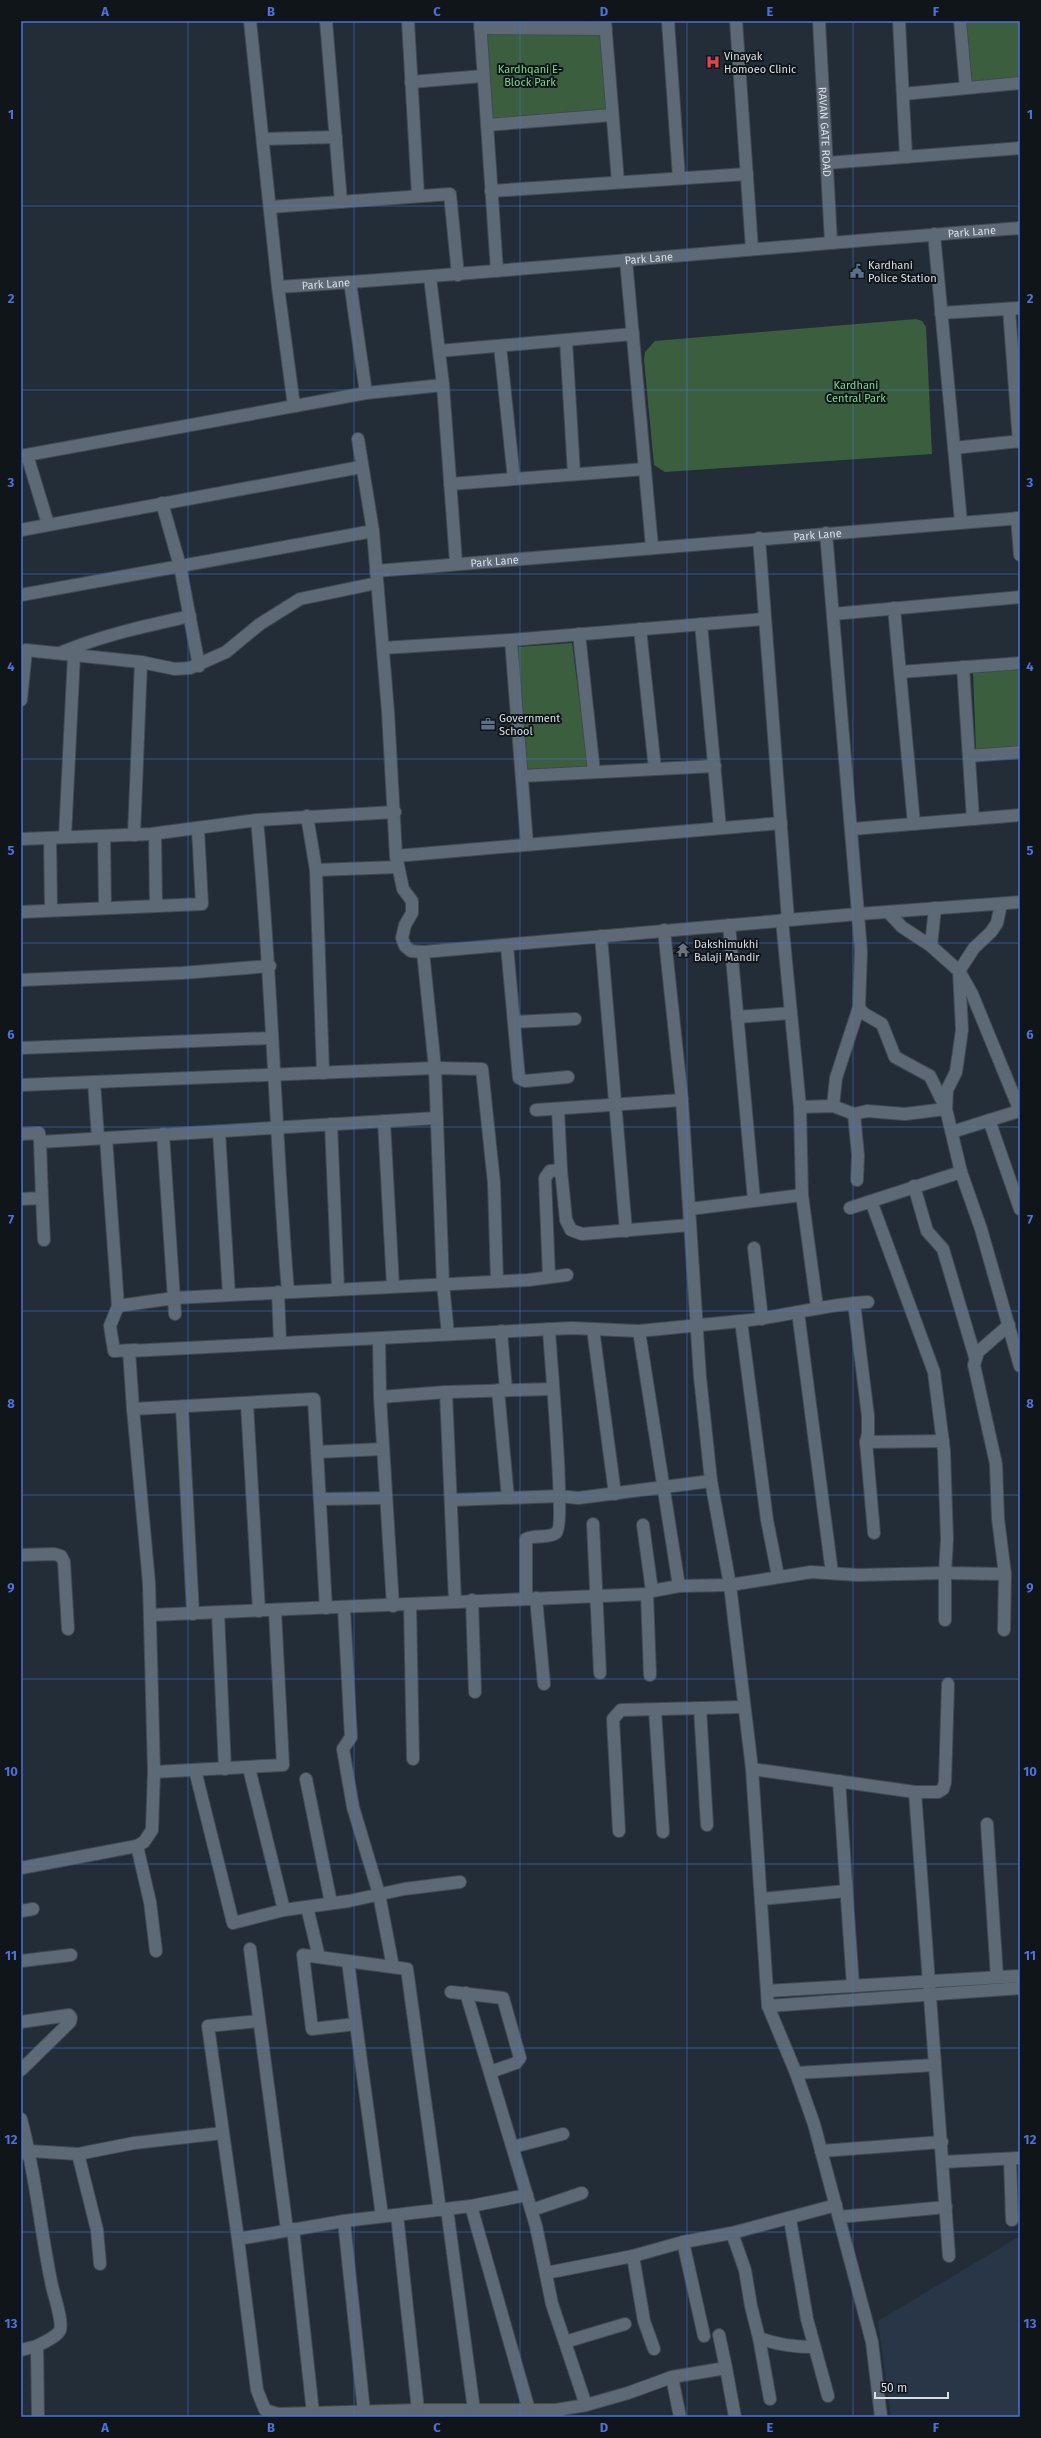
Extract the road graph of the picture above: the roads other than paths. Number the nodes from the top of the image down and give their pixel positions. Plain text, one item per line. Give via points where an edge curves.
1 (250, 21) edge
2 (326, 21) edge
3 (408, 21) edge
4 (668, 21) edge
5 (736, 21) edge
6 (819, 21) edge
7 (898, 21) edge
8 (960, 21) edge
9 (480, 24) edge
10 (606, 25) edge
11 (483, 76) junction
12 (411, 82) junction
13 (1020, 83) edge
14 (966, 88) junction
15 (903, 94) junction
16 (612, 116) junction
17 (487, 125) junction
18 (336, 136) junction
19 (263, 139) junction
20 (1020, 148) edge
21 (906, 157) junction
22 (827, 163) junction
23 (747, 174) junction
24 (679, 178) junction
25 (618, 182) junction
26 (491, 191) junction
27 (418, 196) junction
28 (341, 202) junction
29 (270, 207) junction
30 (1020, 228) edge
31 (934, 234) junction
32 (831, 242) junction
33 (752, 249) junction
34 (626, 260) junction
35 (497, 271) junction
36 (458, 274) junction
37 (430, 277) junction
38 (350, 282) junction
39 (278, 287) junction
40 (1015, 308) edge
41 (941, 313) junction
42 (633, 334) junction
43 (566, 340) junction
44 (500, 346) junction
45 (438, 351) junction
46 (443, 385) junction
47 (366, 393) junction
48 (294, 406) junction
49 (358, 439) dead end
50 (1019, 441) edge
51 (954, 448) junction
52 (24, 456) edge
53 (361, 468) junction
54 (645, 469) junction
55 (574, 474) junction
56 (514, 479) junction
57 (450, 484) junction
58 (162, 503) junction
59 (1018, 518) edge
60 (961, 522) junction
61 (48, 524) junction
62 (21, 530) edge
63 (373, 531) junction
64 (826, 533) junction
65 (759, 538) junction
66 (652, 547) junction
67 (1020, 555) edge
68 (456, 562) junction
69 (180, 566) junction
70 (376, 577) junction
71 (21, 595) edge
72 (1020, 597) edge
73 (894, 608) junction
74 (833, 614) junction
75 (190, 616) junction
76 (765, 619) junction
77 (701, 624) junction
78 (640, 629) junction
79 (579, 634) junction
80 (511, 640) junction
81 (24, 646) edge
82 (383, 648) junction
83 (59, 653) junction
84 (74, 655) junction
85 (141, 662) junction
86 (1020, 663) edge
87 (199, 666) junction
88 (963, 667) junction
89 (900, 672) junction
90 (21, 700) edge
91 (1020, 752) edge
92 (969, 756) junction
93 (715, 766) junction
94 (655, 769) junction
95 (594, 772) junction
96 (522, 776) junction
97 (395, 812) junction
98 (1020, 815) edge
99 (307, 816) junction
100 (973, 819) junction
101 (257, 820) junction
102 (781, 823) junction
103 (914, 824) junction
104 (720, 828) junction
105 (198, 829) junction
106 (852, 829) junction
107 (155, 834) junction
108 (134, 835) junction
109 (104, 836) junction
110 (65, 837) junction
111 (50, 838) junction
112 (21, 839) edge
113 (527, 844) junction
114 (397, 862) junction
115 (316, 870) junction
116 (1020, 902) edge
117 (1001, 904) junction
118 (156, 906) junction
119 (105, 908) junction
120 (935, 908) junction
121 (51, 910) junction
122 (21, 912) edge
123 (888, 912) junction
124 (858, 914) junction
125 (785, 920) junction
126 (729, 925) junction
127 (664, 930) junction
128 (601, 936) junction
129 (507, 946) junction
130 (931, 946) junction
131 (423, 952) junction
132 (270, 966) junction
133 (959, 971) junction
134 (21, 980) edge
135 (859, 1007) junction
136 (791, 1013) junction
137 (737, 1017) junction
138 (575, 1019) dead end
139 (514, 1022) junction
140 (271, 1038) junction
141 (21, 1048) edge
142 (435, 1068) junction
143 (323, 1073) junction
144 (275, 1076) junction
145 (568, 1077) dead end
146 (94, 1082) junction
147 (21, 1085) edge
148 (682, 1100) junction
149 (614, 1105) junction
150 (833, 1106) junction
151 (800, 1107) junction
152 (946, 1108) junction
153 (558, 1109) junction
154 (536, 1110) dead end
155 (1020, 1111) edge
156 (854, 1114) junction
157 (437, 1118) junction
158 (989, 1120) junction
159 (384, 1121) junction
160 (331, 1124) junction
161 (278, 1128) junction
162 (219, 1132) junction
163 (952, 1132) junction
164 (21, 1134) edge
165 (163, 1134) junction
166 (102, 1138) junction
167 (40, 1142) junction
168 (560, 1170) junction
169 (961, 1172) junction
170 (857, 1180) dead end
171 (914, 1186) junction
172 (802, 1195) junction
173 (42, 1198) junction
174 (21, 1199) edge
175 (754, 1200) junction
176 (871, 1201) junction
177 (850, 1208) dead end
178 (690, 1209) junction
179 (1020, 1209) edge
180 (690, 1225) junction
181 (626, 1231) junction
182 (44, 1240) dead end
183 (754, 1248) dead end
184 (567, 1275) dead end
185 (549, 1277) junction
186 (498, 1282) junction
187 (443, 1284) junction
188 (393, 1286) junction
189 (338, 1288) junction
190 (283, 1292) junction
191 (229, 1295) junction
192 (174, 1298) junction
193 (868, 1302) dead end
194 (854, 1303) junction
195 (118, 1306) junction
196 (817, 1308) junction
197 (798, 1312) junction
198 (175, 1314) dead end
199 (762, 1319) junction
200 (741, 1321) junction
201 (1009, 1325) junction
202 (696, 1326) junction
203 (549, 1329) junction
204 (593, 1329) junction
205 (501, 1331) junction
206 (639, 1331) junction
207 (448, 1334) junction
208 (379, 1339) junction
209 (280, 1342) junction
210 (137, 1350) junction
211 (975, 1357) junction
212 (1020, 1366) edge
213 (553, 1389) junction
214 (502, 1390) junction
215 (446, 1392) junction
216 (380, 1397) junction
217 (247, 1404) junction
218 (182, 1407) junction
219 (132, 1409) junction
220 (943, 1441) junction
221 (866, 1442) junction
222 (383, 1449) junction
223 (317, 1452) junction
224 (711, 1481) junction
225 (663, 1488) junction
226 (615, 1494) junction
227 (560, 1496) junction
228 (386, 1498) junction
229 (508, 1498) junction
230 (320, 1499) junction
231 (451, 1500) junction
232 (593, 1524) dead end
233 (643, 1525) dead end
234 (874, 1534) dead end
235 (21, 1556) edge
236 (832, 1573) junction
237 (945, 1573) junction
238 (1006, 1574) junction
239 (778, 1576) junction
240 (730, 1584) junction
241 (679, 1586) junction
242 (649, 1593) junction
243 (597, 1596) junction
244 (531, 1598) junction
245 (472, 1600) junction
246 (456, 1601) junction
247 (410, 1605) junction
248 (393, 1606) junction
249 (326, 1608) junction
250 (344, 1608) junction
251 (275, 1610) junction
252 (258, 1611) junction
253 (218, 1613) junction
254 (192, 1614) junction
255 (150, 1616) junction
256 (945, 1620) dead end
257 (68, 1629) dead end
258 (1004, 1630) dead end
259 (600, 1673) dead end
260 (650, 1675) dead end
261 (544, 1684) dead end
262 (948, 1684) dead end
263 (475, 1692) dead end
264 (744, 1707) junction
265 (700, 1708) junction
266 (655, 1710) junction
267 (413, 1759) dead end
268 (250, 1768) junction
269 (225, 1769) junction
270 (752, 1769) junction
271 (195, 1770) junction
272 (154, 1772) junction
273 (306, 1780) dead end
274 (839, 1781) junction
275 (915, 1792) junction
276 (987, 1824) dead end
277 (707, 1826) dead end
278 (619, 1831) dead end
279 (663, 1832) dead end
280 (137, 1846) junction
281 (21, 1868) edge
282 (460, 1882) dead end
283 (846, 1891) junction
284 (379, 1894) junction
285 (761, 1899) junction
286 (331, 1903) junction
287 (307, 1907) junction
288 (284, 1910) junction
289 (250, 1949) dead end
290 (156, 1951) dead end
291 (71, 1955) dead end
292 (319, 1957) junction
293 (21, 1961) edge
294 (348, 1961) junction
295 (393, 1967) junction
296 (1020, 1976) edge
297 (997, 1977) junction
298 (928, 1982) junction
299 (853, 1986) junction
300 (1020, 1988) edge
301 (767, 1991) junction
302 (451, 1992) dead end
303 (466, 1993) junction
304 (929, 1995) junction
305 (768, 2006) junction
306 (259, 2021) junction
307 (21, 2022) edge
308 (356, 2024) junction
309 (935, 2065) junction
310 (21, 2068) edge
311 (490, 2072) junction
312 (796, 2073) junction
313 (21, 2119) edge
314 (223, 2134) junction
315 (563, 2134) dead end
316 (942, 2142) junction
317 (513, 2147) junction
318 (821, 2151) junction
319 (25, 2152) edge
320 (78, 2154) junction
321 (1015, 2158) edge
322 (943, 2162) junction
323 (582, 2193) dead end
324 (527, 2195) junction
325 (471, 2206) junction
326 (946, 2208) junction
327 (444, 2210) junction
328 (532, 2210) junction
329 (838, 2211) junction
330 (397, 2215) junction
331 (382, 2216) junction
332 (790, 2219) junction
333 (1012, 2220) dead end
334 (344, 2221) junction
335 (290, 2230) junction
336 (732, 2233) junction
337 (238, 2239) junction
338 (683, 2242) junction
339 (633, 2256) junction
340 (949, 2256) dead end
341 (100, 2264) dead end
342 (546, 2272) junction
343 (625, 2324) dead end
344 (719, 2335) dead end
345 (704, 2336) dead end
346 (759, 2338) junction
347 (565, 2342) junction
348 (38, 2346) junction
349 (814, 2347) junction
350 (654, 2349) dead end
351 (21, 2350) edge
352 (726, 2368) junction
353 (672, 2377) junction
354 (828, 2396) dead end
355 (770, 2399) dead end
356 (586, 2405) junction
357 (418, 2410) junction
358 (474, 2410) junction
359 (530, 2410) junction
360 (364, 2412) junction
361 (313, 2413) junction
362 (557, 2413) edge
363 (38, 2417) edge
364 (680, 2417) edge
365 (735, 2417) edge
366 (881, 2417) edge

1 - 19 street
2 - 18 street
3 - 12 street
4 - 24 street
5 - 23 street
6 - 22 street, RAVAN GATE ROAD
7 - 15 street
8 - 14 street
9 - 10 street
9 - 11 street
10 - 16 street
11 - 12 street
11 - 17 street
12 - 27 street
13 - 14 street
14 - 15 street
15 - 21 street
16 - 17 street
16 - 25 street
17 - 26 street
18 - 19 street
18 - 28 street
19 - 29 street
20 - 21 street
21 - 22 street
22 - 32 street, RAVAN GATE ROAD
23 - 24 street
23 - 33 street
24 - 25 street
25 - 26 street
26 - 35 street
27 - 28 street
27 - 36 street via 450,194
28 - 29 street
29 - 39 street
30 - 31 street, Park Lane
31 - 32 street, Park Lane
31 - 41 street
32 - 33 street, Park Lane
33 - 34 street, Park Lane
34 - 35 street, Park Lane
34 - 42 street
35 - 36 street, Park Lane
36 - 37 street, Park Lane
37 - 38 street, Park Lane
37 - 45 street
38 - 39 street, Park Lane
38 - 47 street
39 - 48 street
40 - 41 street
40 - 50 street
41 - 51 street
42 - 43 street
42 - 54 street
43 - 44 street
43 - 55 street
44 - 45 street
44 - 56 street
45 - 46 street
46 - 47 street
46 - 57 street
47 - 48 street
48 - 52 street
49 - 53 street
50 - 51 street
51 - 60 street
52 - 61 street
53 - 58 street
53 - 63 street
54 - 55 street
54 - 66 street
55 - 56 street
56 - 57 street
57 - 68 street
58 - 61 street
58 - 69 street
59 - 60 street, Park Lane
59 - 67 street
60 - 64 street, Park Lane
61 - 62 street
63 - 69 street
63 - 70 street
64 - 65 street, Park Lane
64 - 74 street
65 - 66 street, Park Lane
65 - 76 street
66 - 68 street, Park Lane
68 - 70 street, Park Lane
69 - 71 street
69 - 75 street
70 - 82 street
70 - 87 street, Park Lane via 300,599 260,624 226,652
72 - 73 street
73 - 74 street
73 - 89 street
74 - 106 street
75 - 83 street via 122,631
75 - 87 street
76 - 77 street
76 - 102 street
77 - 78 street
77 - 93 street
78 - 79 street
78 - 94 street
79 - 80 street
79 - 95 street
80 - 82 street
80 - 96 street
81 - 83 street
81 - 90 street
82 - 97 street
83 - 84 street
84 - 85 street
84 - 110 street
85 - 87 street via 175,669
85 - 108 street
86 - 88 street
88 - 89 street
88 - 92 street
89 - 103 street
91 - 92 street
92 - 100 street
93 - 94 street
93 - 104 street
94 - 95 street
95 - 96 street
96 - 113 street
97 - 99 street
97 - 114 street
98 - 100 street
99 - 101 street
99 - 115 street
100 - 103 street
101 - 105 street
101 - 132 street
102 - 104 street
102 - 125 street
103 - 106 street
104 - 113 street
105 - 107 street
105 - 118 street via 202,904
106 - 124 street
107 - 108 street
107 - 118 street
108 - 109 street
109 - 110 street
109 - 119 street
110 - 111 street
111 - 112 street
111 - 121 street
113 - 114 street
114 - 115 street
114 - 131 street via 403,889 412,901 412,913 405,925 402,938 405,946 411,951
115 - 143 street
116 - 117 street
117 - 120 street
117 - 133 street via 997,923 974,948
118 - 119 street
119 - 121 street
120 - 123 street
120 - 130 street
121 - 122 street
123 - 124 street
123 - 130 street via 902,927
124 - 125 street
124 - 135 street via 861,951
125 - 126 street
125 - 136 street
126 - 127 street
126 - 137 street
127 - 128 street
127 - 148 street
128 - 129 street
128 - 149 street
129 - 131 street
129 - 139 street
130 - 133 street
131 - 142 street
132 - 134 street via 182,973
132 - 140 street
133 - 152 street via 962,1030 956,1072 947,1090
133 - 155 street via 972,994
135 - 150 street via 836,1078
135 - 152 street via 863,1013 882,1024 893,1053 900,1062 930,1076
136 - 137 street
136 - 151 street
137 - 175 street
138 - 139 street
139 - 145 street via 517,1065 521,1080
140 - 141 street
140 - 144 street
142 - 143 street
142 - 157 street
142 - 186 street via 478,1068 484,1072 494,1183
143 - 144 street
144 - 146 street
144 - 161 street
146 - 147 street
146 - 166 street
148 - 149 street
148 - 178 street
149 - 153 street
149 - 181 street
150 - 151 street
150 - 156 street
151 - 172 street
152 - 156 street via 905,1114 867,1111
152 - 163 street
153 - 154 street
153 - 168 street
155 - 158 street
156 - 170 street via 858,1155
157 - 159 street
157 - 187 street
158 - 163 street
158 - 179 street
159 - 160 street
159 - 188 street
160 - 161 street
160 - 189 street
161 - 162 street
161 - 190 street
162 - 165 street
162 - 191 street
163 - 169 street
164 - 167 street via 39,1133
165 - 166 street
165 - 192 street
166 - 167 street
166 - 195 street
167 - 173 street
168 - 181 street via 566,1220 571,1230 582,1234
168 - 185 street via 550,1171 545,1178
169 - 171 street
169 - 201 street via 981,1228
171 - 176 street
171 - 211 street via 927,1231 943,1249
172 - 175 street
172 - 196 street
173 - 174 street
173 - 182 street
175 - 178 street
176 - 177 street
176 - 220 street via 934,1372
178 - 180 street
180 - 181 street
180 - 202 street
183 - 199 street
184 - 185 street
185 - 186 street
186 - 187 street
187 - 188 street
187 - 207 street
188 - 189 street
189 - 190 street
190 - 191 street
190 - 209 street
191 - 192 street
192 - 195 street
192 - 198 street
193 - 194 street
194 - 196 street
194 - 221 street via 868,1416
195 - 210 street via 110,1326 114,1351
196 - 197 street
197 - 199 street
197 - 236 street
199 - 200 street
200 - 202 street
200 - 239 street via 767,1520
201 - 211 street via 981,1348
201 - 212 street
202 - 206 street
202 - 224 street
203 - 204 street
203 - 205 street
203 - 213 street
204 - 206 street
204 - 226 street
205 - 207 street
205 - 214 street
206 - 225 street
207 - 208 street
208 - 209 street
208 - 216 street
209 - 210 street
210 - 219 street via 129,1351
211 - 238 street via 975,1373 996,1464 998,1519
213 - 214 street
213 - 227 street
214 - 215 street
214 - 229 street
215 - 216 street
215 - 231 street
216 - 222 street
217 - 218 street
217 - 223 street via 314,1399
217 - 252 street
218 - 219 street
218 - 254 street
219 - 255 street
220 - 221 street
220 - 237 street via 948,1540
221 - 234 street
222 - 223 street
222 - 228 street
223 - 230 street
224 - 225 street
224 - 240 street
225 - 226 street
225 - 241 street
226 - 227 street via 578,1498
227 - 229 street
227 - 244 street via 559,1528 556,1533 526,1539
228 - 230 street
228 - 248 street
229 - 231 street
230 - 249 street
231 - 246 street
232 - 243 street
233 - 242 street
235 - 257 street via 61,1556 64,1562
236 - 237 street
236 - 239 street via 811,1572
237 - 238 street
237 - 256 street
238 - 258 street
239 - 240 street
240 - 241 street
240 - 264 street
241 - 242 street
242 - 243 street
242 - 260 street
243 - 244 street
243 - 259 street
244 - 245 street
244 - 261 street
245 - 246 street
245 - 263 street
246 - 247 street
247 - 248 street
247 - 267 street
248 - 250 street
249 - 250 street
249 - 251 street
250 - 284 street via 351,1737 343,1749 355,1814
251 - 252 street
251 - 268 street via 284,1762 279,1766
252 - 253 street
253 - 254 street
253 - 269 street
254 - 255 street
255 - 272 street
262 - 275 street via 943,1789 938,1792
264 - 265 street
264 - 270 street
265 - 266 street
265 - 277 street
266 - 278 street via 621,1710 613,1719
266 - 279 street
268 - 269 street
268 - 288 street
269 - 271 street
270 - 274 street
270 - 285 street
271 - 272 street
271 - 288 street via 233,1923
272 - 280 street via 152,1830 144,1842
273 - 286 street
274 - 275 street
274 - 283 street
275 - 298 street
276 - 297 street
280 - 281 street
280 - 290 street via 150,1902
282 - 284 street
283 - 285 street
283 - 299 street
284 - 286 street
284 - 295 street
285 - 301 street
286 - 287 street
287 - 288 street
287 - 292 street
289 - 306 street
291 - 293 street
292 - 294 street
292 - 308 street via 303,1955 312,2029
294 - 295 street
294 - 308 street
295 - 327 street via 407,1969
296 - 297 street
297 - 298 street
298 - 299 street
298 - 304 street
299 - 301 street
300 - 304 street
301 - 305 street
302 - 303 street
303 - 311 street
303 - 311 street via 498,1996 503,1998 505,2003 520,2058 516,2063
304 - 305 street
304 - 309 street
305 - 312 street
306 - 314 street via 208,2026
306 - 335 street
307 - 310 street via 69,2015 71,2018 70,2022
308 - 331 street
309 - 312 street
309 - 316 street
311 - 317 street
312 - 318 street
313 - 319 street
314 - 320 street via 134,2143
314 - 337 street
315 - 317 street
316 - 318 street
316 - 322 street
317 - 324 street
318 - 329 street
319 - 320 street
319 - 348 street via 60,2323 60,2331
320 - 341 street via 97,2230
321 - 322 street
321 - 333 street
322 - 326 street
323 - 328 street
324 - 325 street
324 - 328 street
325 - 327 street
325 - 359 street
326 - 329 street
326 - 340 street
327 - 330 street
327 - 358 street
328 - 342 street
329 - 332 street
329 - 366 street via 872,2342
330 - 331 street
330 - 357 street
331 - 334 street
332 - 336 street
332 - 349 street
334 - 335 street
334 - 360 street
335 - 337 street
335 - 361 street
336 - 338 street
336 - 346 street via 745,2270
337 - 361 street via 260,2401 265,2410 278,2414
338 - 339 street
338 - 345 street
339 - 342 street
339 - 350 street via 644,2321
342 - 347 street via 552,2304
343 - 347 street
344 - 352 street
346 - 349 street via 774,2344
346 - 355 street
347 - 356 street
348 - 351 street
348 - 363 street
349 - 354 street
352 - 353 street
352 - 365 street
353 - 356 street via 628,2394
353 - 364 street
356 - 362 street
357 - 358 street
357 - 360 street
358 - 359 street
359 - 362 street
360 - 361 street

